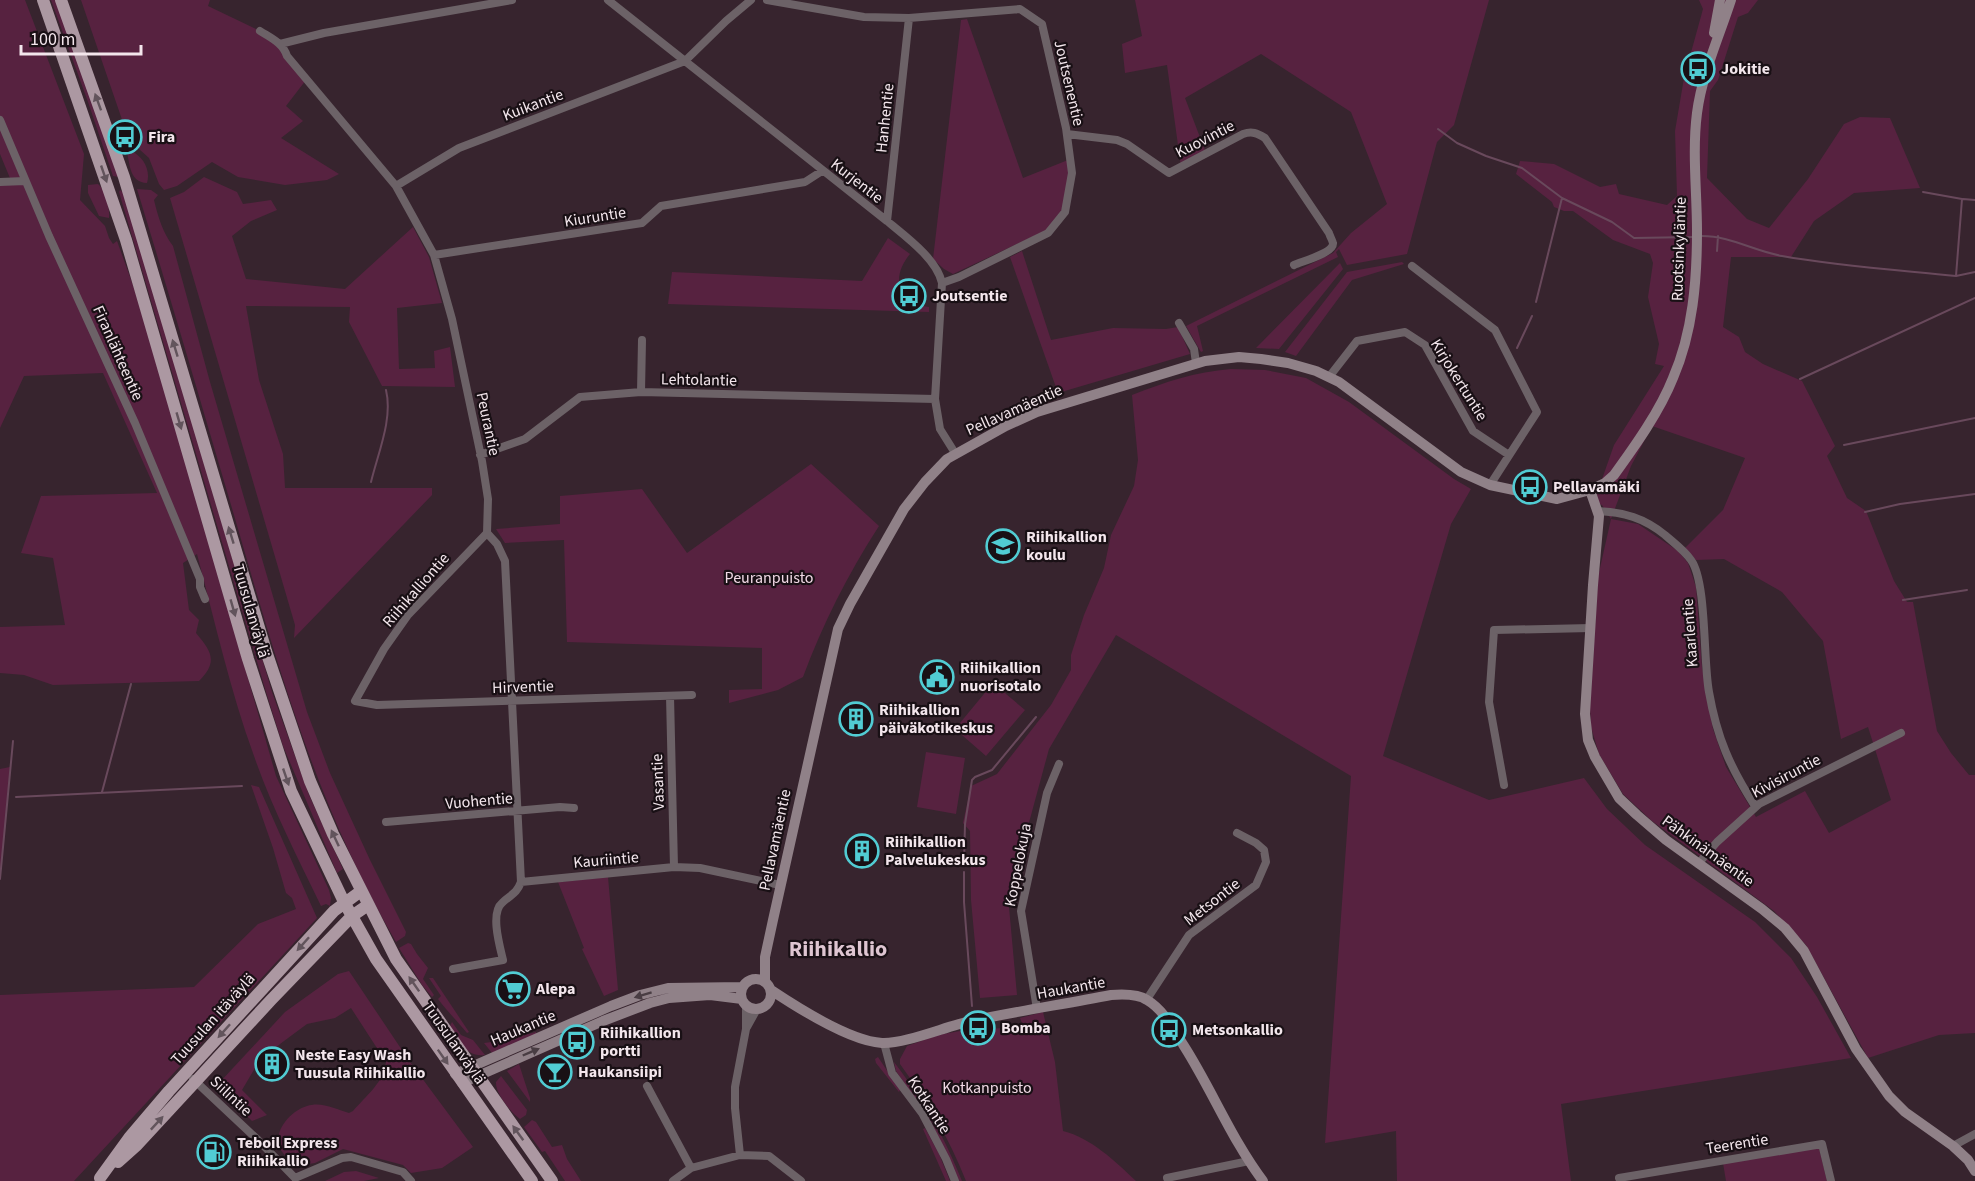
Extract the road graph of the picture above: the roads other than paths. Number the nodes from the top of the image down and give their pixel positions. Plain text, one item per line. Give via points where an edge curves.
1 (43, 0) edge
2 (61, 0) edge
3 (512, 0) edge
4 (608, 0) edge
5 (751, 0) edge
6 (767, 0) edge
7 (1720, 0) edge
8 (1731, 0) edge
9 (909, 18) junction
10 (260, 31) dead end
11 (280, 44) junction
12 (1712, 51) junction
13 (685, 61) junction
14 (0, 120) edge
15 (1067, 134) junction
16 (822, 171) junction
17 (25, 181) junction
18 (0, 182) edge
19 (396, 186) junction
20 (887, 221) junction
21 (434, 255) junction
22 (1294, 265) dead end
23 (1412, 266) dead end
24 (942, 283) junction
25 (1179, 322) dead end
26 (642, 340) dead end
27 (1196, 363) junction
28 (1329, 377) junction
29 (641, 392) junction
30 (934, 399) junction
31 (955, 453) junction
32 (480, 455) junction
33 (1509, 455) junction
34 (1490, 485) junction
35 (1590, 490) junction
36 (1597, 511) junction
37 (487, 533) junction
38 (206, 598) dead end
39 (1591, 628) junction
40 (692, 695) dead end
41 (669, 696) junction
42 (512, 700) junction
43 (355, 701) joint
44 (1901, 733) dead end
45 (1059, 764) dead end
46 (1504, 785) dead end
47 (1755, 806) junction
48 (574, 808) dead end
49 (517, 811) junction
50 (386, 822) dead end
51 (1238, 833) dead end
52 (1698, 864) junction
53 (674, 867) junction
54 (521, 882) junction
55 (780, 885) junction
56 (361, 891) junction
57 (344, 902) junction
58 (368, 905) junction
59 (352, 916) junction
60 (453, 969) dead end
61 (763, 983) junction
62 (743, 987) junction
63 (1147, 999) junction
64 (748, 1004) junction
65 (768, 1004) junction
66 (794, 1006) junction
67 (1037, 1009) junction
68 (884, 1043) junction
69 (474, 1072) junction
70 (191, 1077) junction
71 (459, 1079) junction
72 (647, 1086) dead end
73 (1975, 1134) edge
74 (1953, 1146) junction
75 (740, 1155) junction
76 (1249, 1161) junction
77 (691, 1168) junction
78 (1975, 1171) edge
79 (1619, 1178) dead end
80 (1170, 1179) edge
81 (98, 1180) edge
82 (295, 1180) edge
83 (411, 1181) edge
84 (532, 1181) edge
85 (552, 1181) edge
86 (673, 1181) edge
87 (801, 1181) edge
88 (955, 1181) edge
89 (1263, 1181) edge
90 (1832, 1181) edge

1 -> 57 main road, Tuusulanväylä via 126,240 267,722 291,791
56 -> 2 main road, Tuusulanväylä via 320,802 286,714 124,177
3 - 11 street
4 - 13 street, Kurjentie
5 - 13 street
6 - 9 street, Joutsenentie via 864,18
7 - 12 street, Ruotsinkyläntie
8 - 12 street, Ruotsinkyläntie
9 - 15 street, Joutsenentie via 1020,9 1042,24
9 - 20 street, Hanhentie
10 - 11 street, Peurantie
11 - 19 street, Peurantie
12 - 35 street, Ruotsinkyläntie via 1697,112 1696,264 1689,327 1673,379 1661,402 1614,475
13 - 16 street, Kurjentie
13 - 19 street, Kuikantie via 459,148
14 - 17 street, Firanlähteentie
15 - 22 street, Kuovintie via 1117,140 1169,173 1243,134 1251,132 1265,138 1333,242 1328,252
15 - 24 street, Joutsenentie via 1072,173 1068,197 1065,212 1048,233
16 - 20 street, Kurjentie
16 - 21 street, Kiuruntie via 805,182 661,206 642,223
17 - 18 street
17 - 38 street, Firanlähteentie via 135,423
19 - 21 street, Peurantie
20 - 24 street, Kurjentie via 920,249
21 - 32 street, Peurantie via 452,319
23 - 33 street via 1495,330 1538,412
24 - 30 street
25 - 27 street via 1194,349
26 - 29 street
27 - 28 street, Pellavamäentie via 1262,358
27 - 31 street, Pellavamäentie via 1037,412
28 - 33 street, Kirjokertuntie via 1357,341 1405,332 1425,345 1473,431
28 - 34 street, Pellavamäentie via 1461,472
29 - 30 street, Lehtolantie
29 - 32 street, Lehtolantie via 580,397 525,439
30 - 31 street via 940,429
31 - 55 street, Pellavamäentie via 904,509 843,616 828,665
32 - 37 street, Peurantie via 488,499
33 - 34 street
34 - 35 street, Pellavamäentie via 1557,499
35 - 36 street, Pähkinämäentie
36 - 39 street, Pähkinämäentie
36 - 47 street, Kaarlentie via 1622,512 1652,525 1684,552 1695,567 1714,719 1728,761
37 - 42 street via 505,561
37 - 43 street, Riihikalliontie via 408,615
39 - 46 street via 1494,630 1489,702
39 - 52 street, Pähkinämäentie via 1585,714 1595,757 1619,798
40 - 41 street, Hirventie
41 - 42 street, Hirventie
41 - 53 street, Vasantie
42 - 43 street, Hirventie via 377,705
42 - 49 street
44 - 47 street, Kivisiruntie
45 - 67 street, Koppelokuja via 1047,793 1021,911
47 - 52 street, Kivisiruntie
48 - 49 street, Vuohentie
49 - 50 street, Vuohentie
49 - 54 street
51 - 63 street, Metsontie via 1264,850 1266,862 1256,885 1190,935
52 - 74 street, Pähkinämäentie via 1785,928 1804,951 1856,1049 1889,1096
53 - 54 street, Kauriintie
53 - 55 street, Kauriintie via 700,868
54 - 60 street via 517,892 502,902 496,915 503,960
55 - 61 street, Pellavamäentie
56 - 57 main road, Tuusulan itäväylä
56 - 58 main road, Tuusulanväylä
57 - 59 main road, Tuusulanväylä
57 -> 70 main road, Tuusulan itäväylä
58 - 59 main road, Tuusulan itäväylä
69 -> 58 main road, Tuusulanväylä via 396,959
59 - 70 main road, Tuusulan itäväylä
59 -> 71 main road, Tuusulanväylä via 376,959
61 - 62 street via 750,980
61 - 65 street via 771,995
61 - 66 street, Haukantie
62 - 64 street
62 -> 69 street, Haukantie via 668,988 647,993 611,1006
63 - 67 street, Haukantie via 1122,994
63 - 76 street via 1173,1028
64 - 65 street
69 -> 64 street, Haukantie via 669,998 710,994
64 - 75 street via 735,1088
65 - 66 street, Haukantie
66 - 68 street, Haukantie via 861,1039
67 - 68 street, Haukantie
68 - 88 street, Kotkantie via 892,1073 922,1113
69 - 71 street, Haukantie
85 -> 69 main road, Tuusulanväylä
70 - 81 main road, Tuusulan itäväylä via 129,1138
70 - 82 street, Siilintie
71 - 84 main road, Tuusulanväylä
72 - 77 street
73 - 74 street
74 - 78 street, Pähkinämäentie
75 - 77 street
75 - 87 street via 769,1156
76 - 80 street
76 - 89 street
77 - 86 street
79 - 90 street, Teerentie via 1822,1144
82 - 83 street, Siilintie via 351,1157 403,1172

